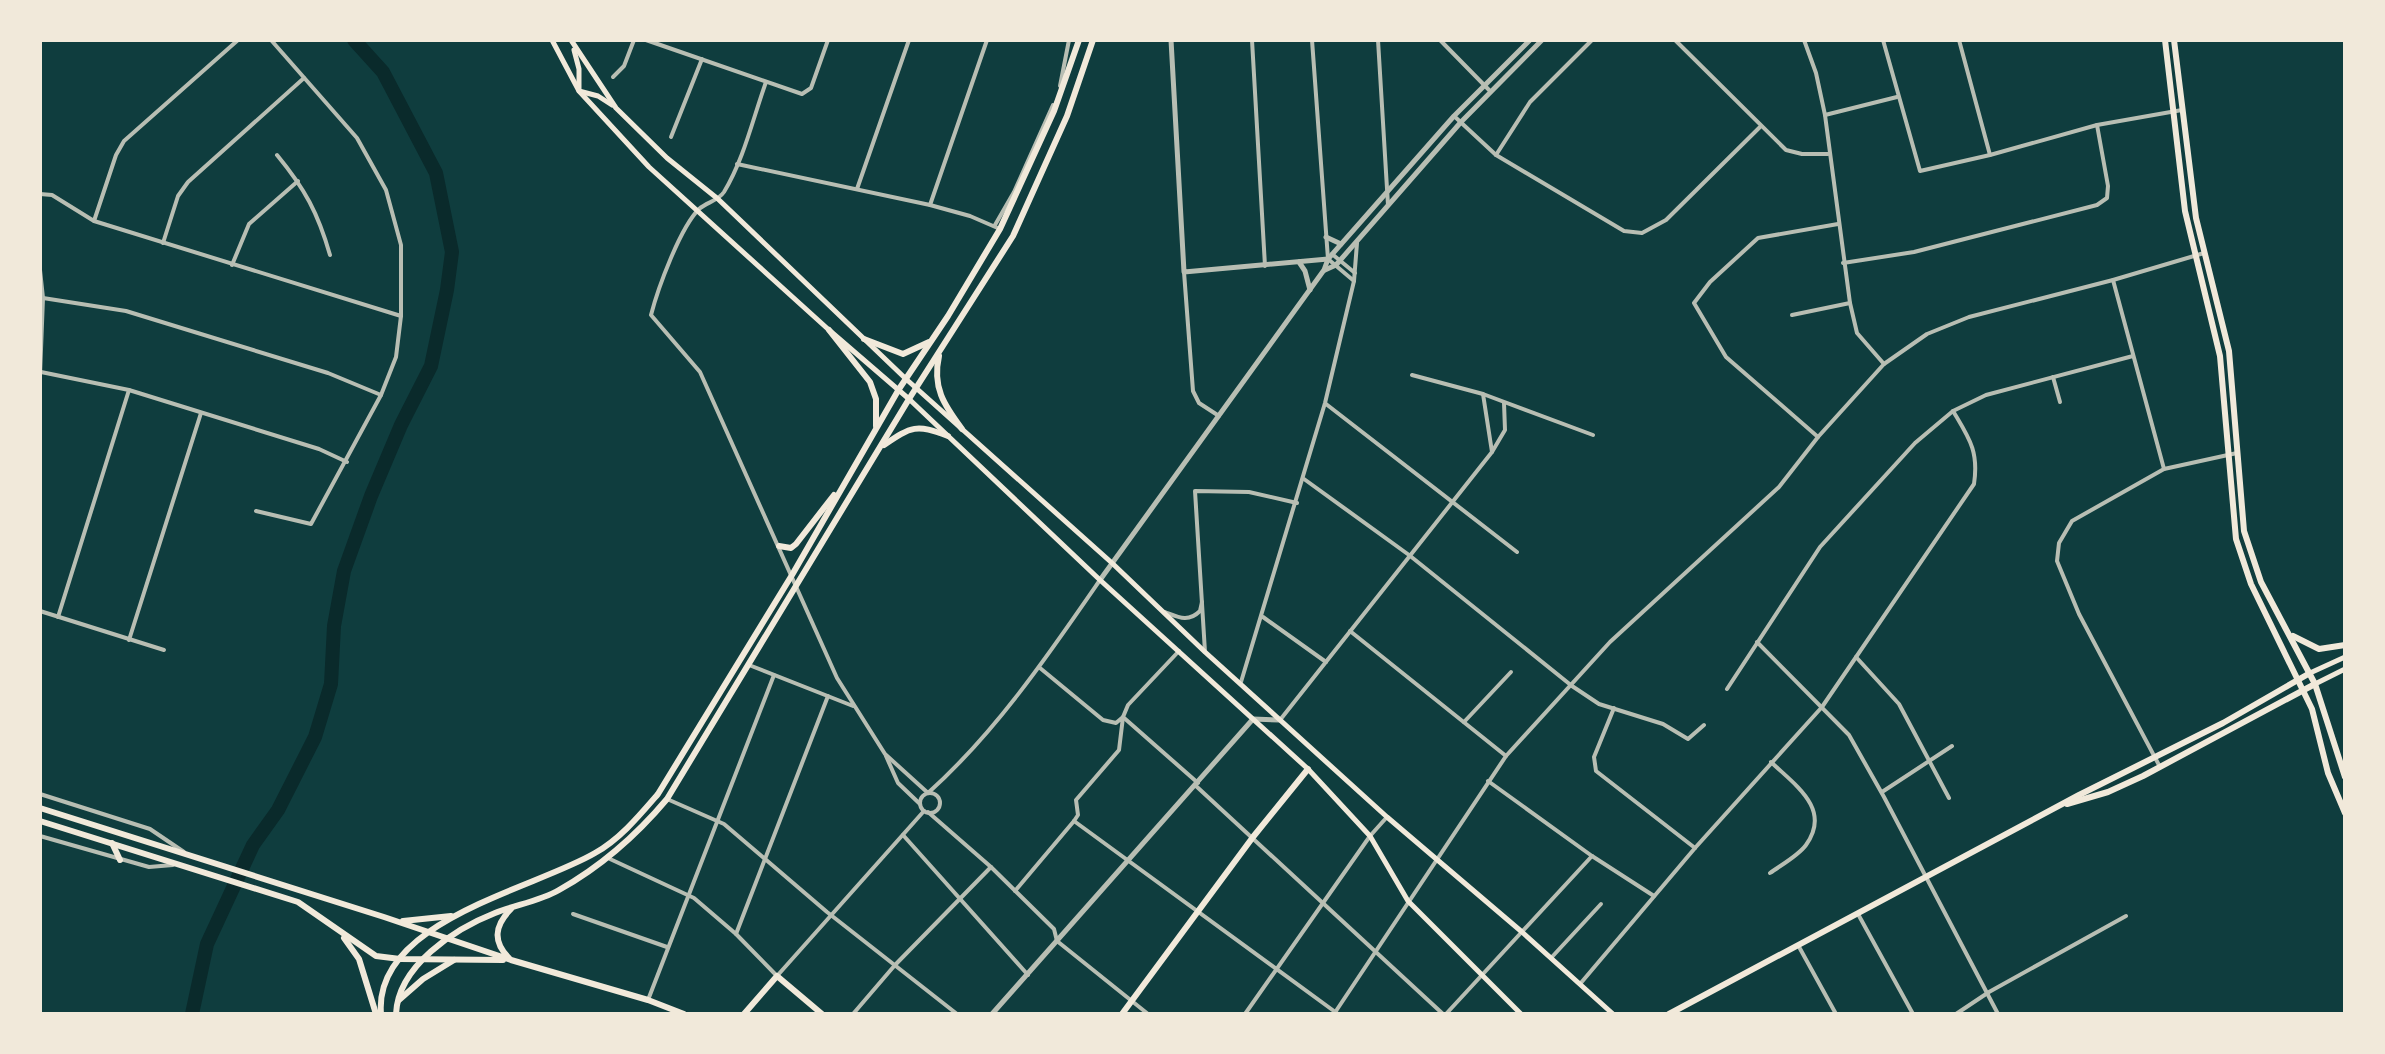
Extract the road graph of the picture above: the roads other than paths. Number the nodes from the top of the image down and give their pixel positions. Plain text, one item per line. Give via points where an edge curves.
1 (238, 40) edge
2 (271, 40) edge
3 (552, 40) edge
4 (634, 40) edge
5 (646, 40) edge
6 (828, 40) edge
7 (909, 40) edge
8 (987, 40) edge
9 (1069, 40) edge
10 (1079, 40) edge
11 (1093, 40) edge
12 (1171, 40) edge
13 (1252, 40) edge
14 (1312, 40) edge
15 (1378, 40) edge
16 (1440, 40) edge
17 (1530, 40) edge
18 (1542, 40) edge
19 (1592, 40) edge
20 (1675, 40) edge
21 (1804, 40) edge
22 (1883, 40) edge
23 (1959, 40) edge
24 (2165, 40) edge
25 (2174, 40) edge
26 (571, 41) edge
27 (1536, 46) junction
28 (702, 59) junction
29 (613, 77) dead end
30 (304, 78) junction
31 (766, 82) junction
32 (1484, 85) junction
33 (579, 91) junction
34 (1490, 91) junction
35 (1897, 97) junction
36 (616, 108) junction
37 (2182, 110) junction
38 (2173, 112) junction
39 (1825, 115) junction
40 (1454, 116) junction
41 (1461, 122) junction
42 (2097, 125) junction
43 (1760, 127) junction
44 (671, 137) dead end
45 (1828, 154) junction
46 (277, 155) dead end
47 (1496, 155) junction
48 (1990, 155) junction
49 (737, 164) junction
50 (298, 181) junction
51 (857, 189) junction
52 (1387, 192) junction
53 (40, 194) edge
54 (718, 199) junction
55 (930, 205) junction
56 (1388, 205) junction
57 (699, 210) junction
58 (94, 221) junction
59 (1838, 224) junction
60 (998, 227) junction
61 (1326, 237) junction
62 (1357, 241) junction
63 (163, 243) junction
64 (1341, 244) junction
65 (2204, 253) junction
66 (330, 255) dead end
67 (1329, 255) junction
68 (2194, 256) junction
69 (1299, 262) junction
70 (1338, 263) junction
71 (1843, 263) junction
72 (232, 265) junction
73 (1265, 266) junction
74 (40, 270) edge
75 (1324, 270) junction
76 (1184, 272) junction
77 (1355, 273) junction
78 (2113, 280) junction
79 (1354, 281) junction
80 (963, 290) junction
81 (1310, 290) junction
82 (975, 297) junction
83 (43, 298) junction
84 (1850, 303) junction
85 (1792, 315) dead end
86 (401, 316) junction
87 (829, 330) junction
88 (864, 339) junction
89 (932, 340) junction
90 (940, 351) junction
91 (2133, 356) junction
92 (1884, 364) junction
93 (40, 374) edge
94 (1412, 375) dead end
95 (2053, 377) junction
96 (906, 379) junction
97 (916, 388) junction
98 (899, 389) junction
99 (129, 390) junction
100 (1483, 394) junction
101 (381, 395) junction
102 (909, 399) junction
103 (2060, 402) dead end
104 (1325, 403) junction
105 (1504, 403) junction
106 (1953, 411) junction
107 (201, 412) junction
108 (1219, 416) junction
109 (875, 429) junction
110 (962, 429) junction
111 (1593, 435) dead end
112 (948, 436) junction
113 (1818, 437) junction
114 (881, 447) junction
115 (1492, 452) junction
116 (2237, 453) junction
117 (2228, 454) junction
118 (347, 462) junction
119 (2164, 469) junction
120 (849, 474) junction
121 (862, 479) junction
122 (1304, 479) junction
123 (1454, 502) junction
124 (1297, 503) junction
125 (256, 511) dead end
126 (779, 546) junction
127 (1517, 552) dead end
128 (1409, 555) junction
129 (1112, 563) junction
130 (792, 575) junction
131 (1100, 580) junction
132 (797, 586) junction
133 (1203, 596) junction
134 (40, 611) edge
135 (1162, 611) junction
136 (58, 617) junction
137 (1263, 617) junction
138 (773, 625) junction
139 (1350, 631) junction
140 (2290, 634) junction
141 (129, 640) junction
142 (1757, 642) junction
143 (2345, 645) edge
144 (164, 650) dead end
145 (1179, 651) junction
146 (1205, 652) junction
147 (1856, 657) junction
148 (2345, 657) edge
149 (1326, 662) junction
150 (749, 665) junction
151 (1040, 668) junction
152 (2345, 669) edge
153 (1511, 672) dead end
154 (2310, 673) junction
155 (774, 675) junction
156 (2300, 680) junction
157 (1241, 682) junction
158 (2315, 684) junction
159 (1572, 686) junction
160 (1727, 689) dead end
161 (2304, 689) junction
162 (828, 696) junction
163 (856, 707) junction
164 (1822, 707) junction
165 (1614, 708) junction
166 (1123, 717) junction
167 (1253, 719) junction
168 (1280, 720) junction
169 (1464, 722) junction
170 (1704, 725) dead end
171 (1952, 746) dead end
172 (885, 754) junction
173 (1506, 756) junction
174 (2154, 759) junction
175 (1929, 761) junction
176 (1771, 762) junction
177 (2160, 767) junction
178 (1308, 769) junction
179 (2345, 777) edge
180 (1488, 781) junction
181 (938, 784) junction
182 (1197, 785) junction
183 (1882, 792) junction
184 (928, 793) junction
185 (40, 794) edge
186 (938, 797) junction
187 (1949, 798) dead end
188 (667, 799) junction
189 (2342, 799) edge
190 (920, 804) junction
191 (939, 805) junction
192 (40, 808) edge
193 (2052, 809) junction
194 (926, 812) junction
195 (2345, 813) edge
196 (1387, 817) junction
197 (717, 820) junction
198 (40, 821) edge
199 (1074, 821) junction
200 (941, 822) junction
201 (903, 835) junction
202 (40, 836) edge
203 (1370, 836) junction
204 (1253, 837) junction
205 (112, 843) junction
206 (1695, 848) junction
207 (189, 856) junction
208 (1592, 856) junction
209 (610, 859) junction
210 (765, 859) junction
211 (1436, 859) junction
212 (120, 860) junction
213 (1128, 862) junction
214 (991, 867) junction
215 (195, 869) junction
216 (1770, 873) dead end
217 (1928, 877) junction
218 (1015, 891) junction
219 (688, 894) junction
220 (1654, 896) junction
221 (959, 899) junction
222 (1408, 901) junction
223 (1323, 904) junction
224 (1601, 904) dead end
225 (514, 906) junction
226 (1197, 912) junction
227 (573, 914) dead end
228 (832, 914) junction
229 (1858, 914) junction
230 (455, 915) junction
231 (2126, 916) dead end
232 (392, 920) junction
233 (331, 923) junction
234 (429, 932) junction
235 (1522, 932) junction
236 (736, 934) junction
237 (449, 939) junction
238 (1057, 941) junction
239 (1798, 945) junction
240 (667, 947) junction
241 (1375, 951) junction
242 (1551, 958) junction
243 (400, 959) junction
244 (423, 960) junction
245 (454, 960) junction
246 (511, 960) junction
247 (895, 965) junction
248 (1276, 968) junction
249 (1028, 975) junction
250 (1482, 975) junction
251 (777, 976) junction
252 (1580, 984) junction
253 (1989, 992) junction
254 (648, 1000) junction
255 (1131, 1002) junction
256 (396, 1003) junction
257 (1680, 1011) edge
258 (1336, 1013) edge
259 (378, 1014) edge
260 (396, 1014) edge
261 (684, 1014) edge
262 (744, 1014) edge
263 (822, 1014) edge
264 (853, 1014) edge
265 (957, 1014) edge
266 (992, 1014) edge
267 (1122, 1014) edge
268 (1148, 1014) edge
269 (1245, 1014) edge
270 (1444, 1014) edge
271 (1521, 1014) edge
272 (1613, 1014) edge
273 (1669, 1014) edge
274 (1836, 1014) edge
275 (1913, 1014) edge
276 (1956, 1014) edge
277 (1998, 1014) edge

1 - 58 street via 124,141
2 - 30 street
3 - 33 main road
4 - 29 street via 624,66
5 - 28 street
6 - 31 street via 811,88 802,94
7 - 51 street
8 - 55 street
9 - 60 street via 1058,95
10 - 60 main road via 1054,111
11 - 82 main road via 1067,116 1013,236
12 - 76 street
13 - 73 street
14 - 61 street
15 - 52 street
16 - 32 street
17 - 27 street
17 - 32 street
18 - 27 street
19 - 47 street via 1530,102
20 - 43 street
21 - 39 street
22 - 35 street
23 - 48 street
24 - 38 main road
25 - 37 main road
26 - 33 main road
26 - 36 main road
27 - 34 street
28 - 31 street
28 - 44 street
30 - 63 street via 188,182
30 - 86 street via 357,138 386,190 401,245
31 - 49 street
32 - 34 street
32 - 40 street
33 - 36 main road
33 - 57 main road via 649,167
34 - 41 street
35 - 39 street
35 - 48 street via 1920,171
36 - 54 main road
37 - 38 street
37 - 65 main road
38 - 42 street
38 - 68 main road
39 - 45 street
40 - 41 street
40 - 52 street
41 - 47 street
41 - 56 street
42 - 48 street
42 - 71 street via 2108,186 2107,198 2097,205 1914,252
43 - 45 street via 1786,150
43 - 47 street via 1666,220 1642,233 1624,231
45 - 59 street
46 - 50 street
49 - 51 street
49 - 54 street
50 - 66 street via 320,220
50 - 72 street via 249,224
51 - 55 street
52 - 56 street
52 - 64 street
53 - 58 street via 52,195
54 - 57 street
54 - 88 main road
55 - 60 street
56 - 62 street
57 - 87 main road
57 - 126 street via 674,250 651,315 700,372
58 - 63 street
59 - 71 street
59 - 113 street via 1758,238 1694,303 1726,357
60 - 80 main road
61 - 64 street
61 - 67 street
62 - 70 street
62 - 77 street
63 - 72 street
64 - 67 street
65 - 68 street
65 - 116 main road via 2229,351
67 - 69 street
67 - 70 street
67 - 75 street
68 - 78 street
68 - 117 main road via 2220,356
69 - 73 street
69 - 81 street
70 - 75 street
70 - 77 street
70 - 79 street
71 - 84 street
72 - 86 street
73 - 76 street
74 - 83 street
75 - 81 street
76 - 108 street via 1193,391 1199,403
77 - 79 street
78 - 91 street
78 - 92 street via 1969,317 1927,334
79 - 104 street
80 - 82 main road
80 - 89 main road
81 - 108 street
82 - 90 main road
83 - 93 street
83 - 101 street via 126,311 328,373
84 - 85 street
84 - 92 street via 1857,333
86 - 101 street via 396,357
87 - 98 main road
87 - 109 main road via 870,382 876,399
88 - 89 main road via 903,354
88 - 96 main road
89 - 96 main road
90 - 97 main road
90 - 110 main road via 936,384
91 - 95 street
91 - 119 street
92 - 113 street
93 - 99 street
94 - 100 street
95 - 103 street
95 - 106 street via 1986,395
96 - 97 main road
96 - 98 main road
97 - 102 main road
97 - 110 main road
98 - 102 main road
98 - 109 main road
99 - 107 street
99 - 136 street
100 - 105 street
100 - 115 street
101 - 118 street
102 - 112 main road
102 - 114 main road
104 - 122 street
104 - 123 street
105 - 111 street
105 - 115 street via 1505,430
106 - 142 street via 1915,443 1820,547
106 - 147 street via 1973,445 1974,484
107 - 118 street
107 - 141 street
108 - 129 street
109 - 120 main road
110 - 129 main road
112 - 114 main road via 908,428
112 - 131 main road
113 - 159 street via 1779,487 1610,642
114 - 121 main road
115 - 123 street
116 - 117 street
116 - 140 main road via 2247,547
117 - 119 street
117 - 156 main road via 2243,564
118 - 125 street via 311,524
119 - 174 street via 2072,521 2059,543 2057,561
120 - 121 main road
120 - 126 main road via 796,544
120 - 130 main road
121 - 132 main road
122 - 124 street
122 - 128 street
123 - 127 street
123 - 128 street
124 - 133 street via 1249,492 1195,491
124 - 137 street
126 - 130 street
128 - 139 street
128 - 159 street
129 - 131 street
129 - 135 main road
130 - 132 street
130 - 138 main road
130 - 230 main road via 679,761 636,820 599,852
131 - 145 main road
131 - 151 street
132 - 138 main road
132 - 163 street via 837,678
133 - 135 street via 1195,616 1185,619
133 - 146 street
134 - 136 street
135 - 146 main road
136 - 141 street
137 - 149 street
137 - 157 street
138 - 150 main road
139 - 149 street
139 - 169 street
140 - 143 main road via 2319,649
140 - 154 main road
141 - 144 street
142 - 160 street
142 - 164 street
145 - 166 street
145 - 167 main road
146 - 157 main road
147 - 164 street
147 - 175 street via 1899,704
148 - 154 main road
149 - 168 street
150 - 155 street
150 - 188 main road
151 - 166 street via 1103,720 1116,723
151 - 181 street
152 - 158 main road
153 - 169 street
154 - 156 main road
154 - 158 main road
155 - 162 street
155 - 197 street
156 - 161 main road
156 - 174 main road
157 - 168 main road
158 - 161 main road
158 - 179 main road
159 - 165 street
159 - 173 street
161 - 177 main road
161 - 189 main road via 2328,773
162 - 163 street
162 - 210 street
163 - 172 street
164 - 176 street
164 - 183 street via 1849,735
165 - 170 street via 1663,724 1688,739
165 - 206 street via 1594,757 1596,771
166 - 182 street
166 - 199 street via 1119,750 1076,800
167 - 168 street
167 - 178 main road
167 - 182 street
168 - 196 main road
169 - 173 street
171 - 175 street
172 - 184 street
172 - 190 street via 898,783
173 - 180 street
174 - 177 street
174 - 193 main road
175 - 183 street
175 - 187 street
176 - 206 street
176 - 216 street via 1809,798 1816,819 1806,845
177 - 193 main road via 2108,792
178 - 203 main road
178 - 204 main road
180 - 208 street
180 - 211 street
181 - 184 street
181 - 186 street
182 - 204 street
182 - 213 street
183 - 217 street
184 - 186 street
184 - 190 street
185 - 207 street via 150,829
186 - 191 street
188 - 197 street
188 - 209 main road
189 - 195 main road
190 - 194 street
191 - 194 street
191 - 200 street
192 - 207 main road
193 - 217 main road
194 - 200 street
194 - 201 street
196 - 203 street
196 - 211 main road
197 - 210 street
197 - 219 street
198 - 205 main road
199 - 213 street
199 - 218 street
200 - 214 street
201 - 221 street
201 - 228 street
202 - 212 street
203 - 222 main road
203 - 223 street
204 - 223 street
204 - 226 main road
205 - 212 main road
205 - 215 main road
206 - 220 street
207 - 232 main road
208 - 220 street
208 - 235 street
209 - 219 street
209 - 225 main road via 555,893
210 - 228 street
210 - 236 street
211 - 222 street
211 - 235 main road
212 - 215 street
213 - 226 street
213 - 238 street
214 - 218 street
214 - 221 street
215 - 233 main road via 281,895
217 - 229 main road
217 - 253 street
218 - 238 street via 1054,929
219 - 236 street
219 - 240 street
220 - 252 street
221 - 247 street
221 - 249 street
222 - 241 street
222 - 250 main road
223 - 241 street
223 - 248 street
224 - 242 street
225 - 237 main road
225 - 246 main road via 501,920 497,935
226 - 248 street
226 - 255 main road
227 - 240 street
228 - 247 street
228 - 251 street
229 - 239 main road
229 - 275 street
230 - 232 main road
230 - 234 main road
231 - 253 street
232 - 234 main road
233 - 243 main road via 376,956
233 - 259 main road via 359,959
234 - 237 main road
234 - 243 main road
235 - 242 main road
235 - 250 street
236 - 251 street
237 - 244 main road
237 - 246 main road
238 - 249 street
238 - 255 street
239 - 257 main road
239 - 274 street
240 - 254 street
241 - 258 street
241 - 270 street
242 - 252 main road
243 - 244 main road
243 - 259 main road via 385,982
244 - 245 main road
244 - 256 main road
245 - 246 main road
245 - 256 main road
246 - 254 main road
247 - 264 street
247 - 265 street
248 - 258 street
248 - 269 street
249 - 266 street
250 - 270 street
250 - 271 main road
251 - 262 main road
251 - 263 main road
252 - 272 main road
253 - 276 street
253 - 277 street
254 - 261 main road
255 - 267 main road
255 - 268 street
256 - 260 main road
257 - 273 main road

